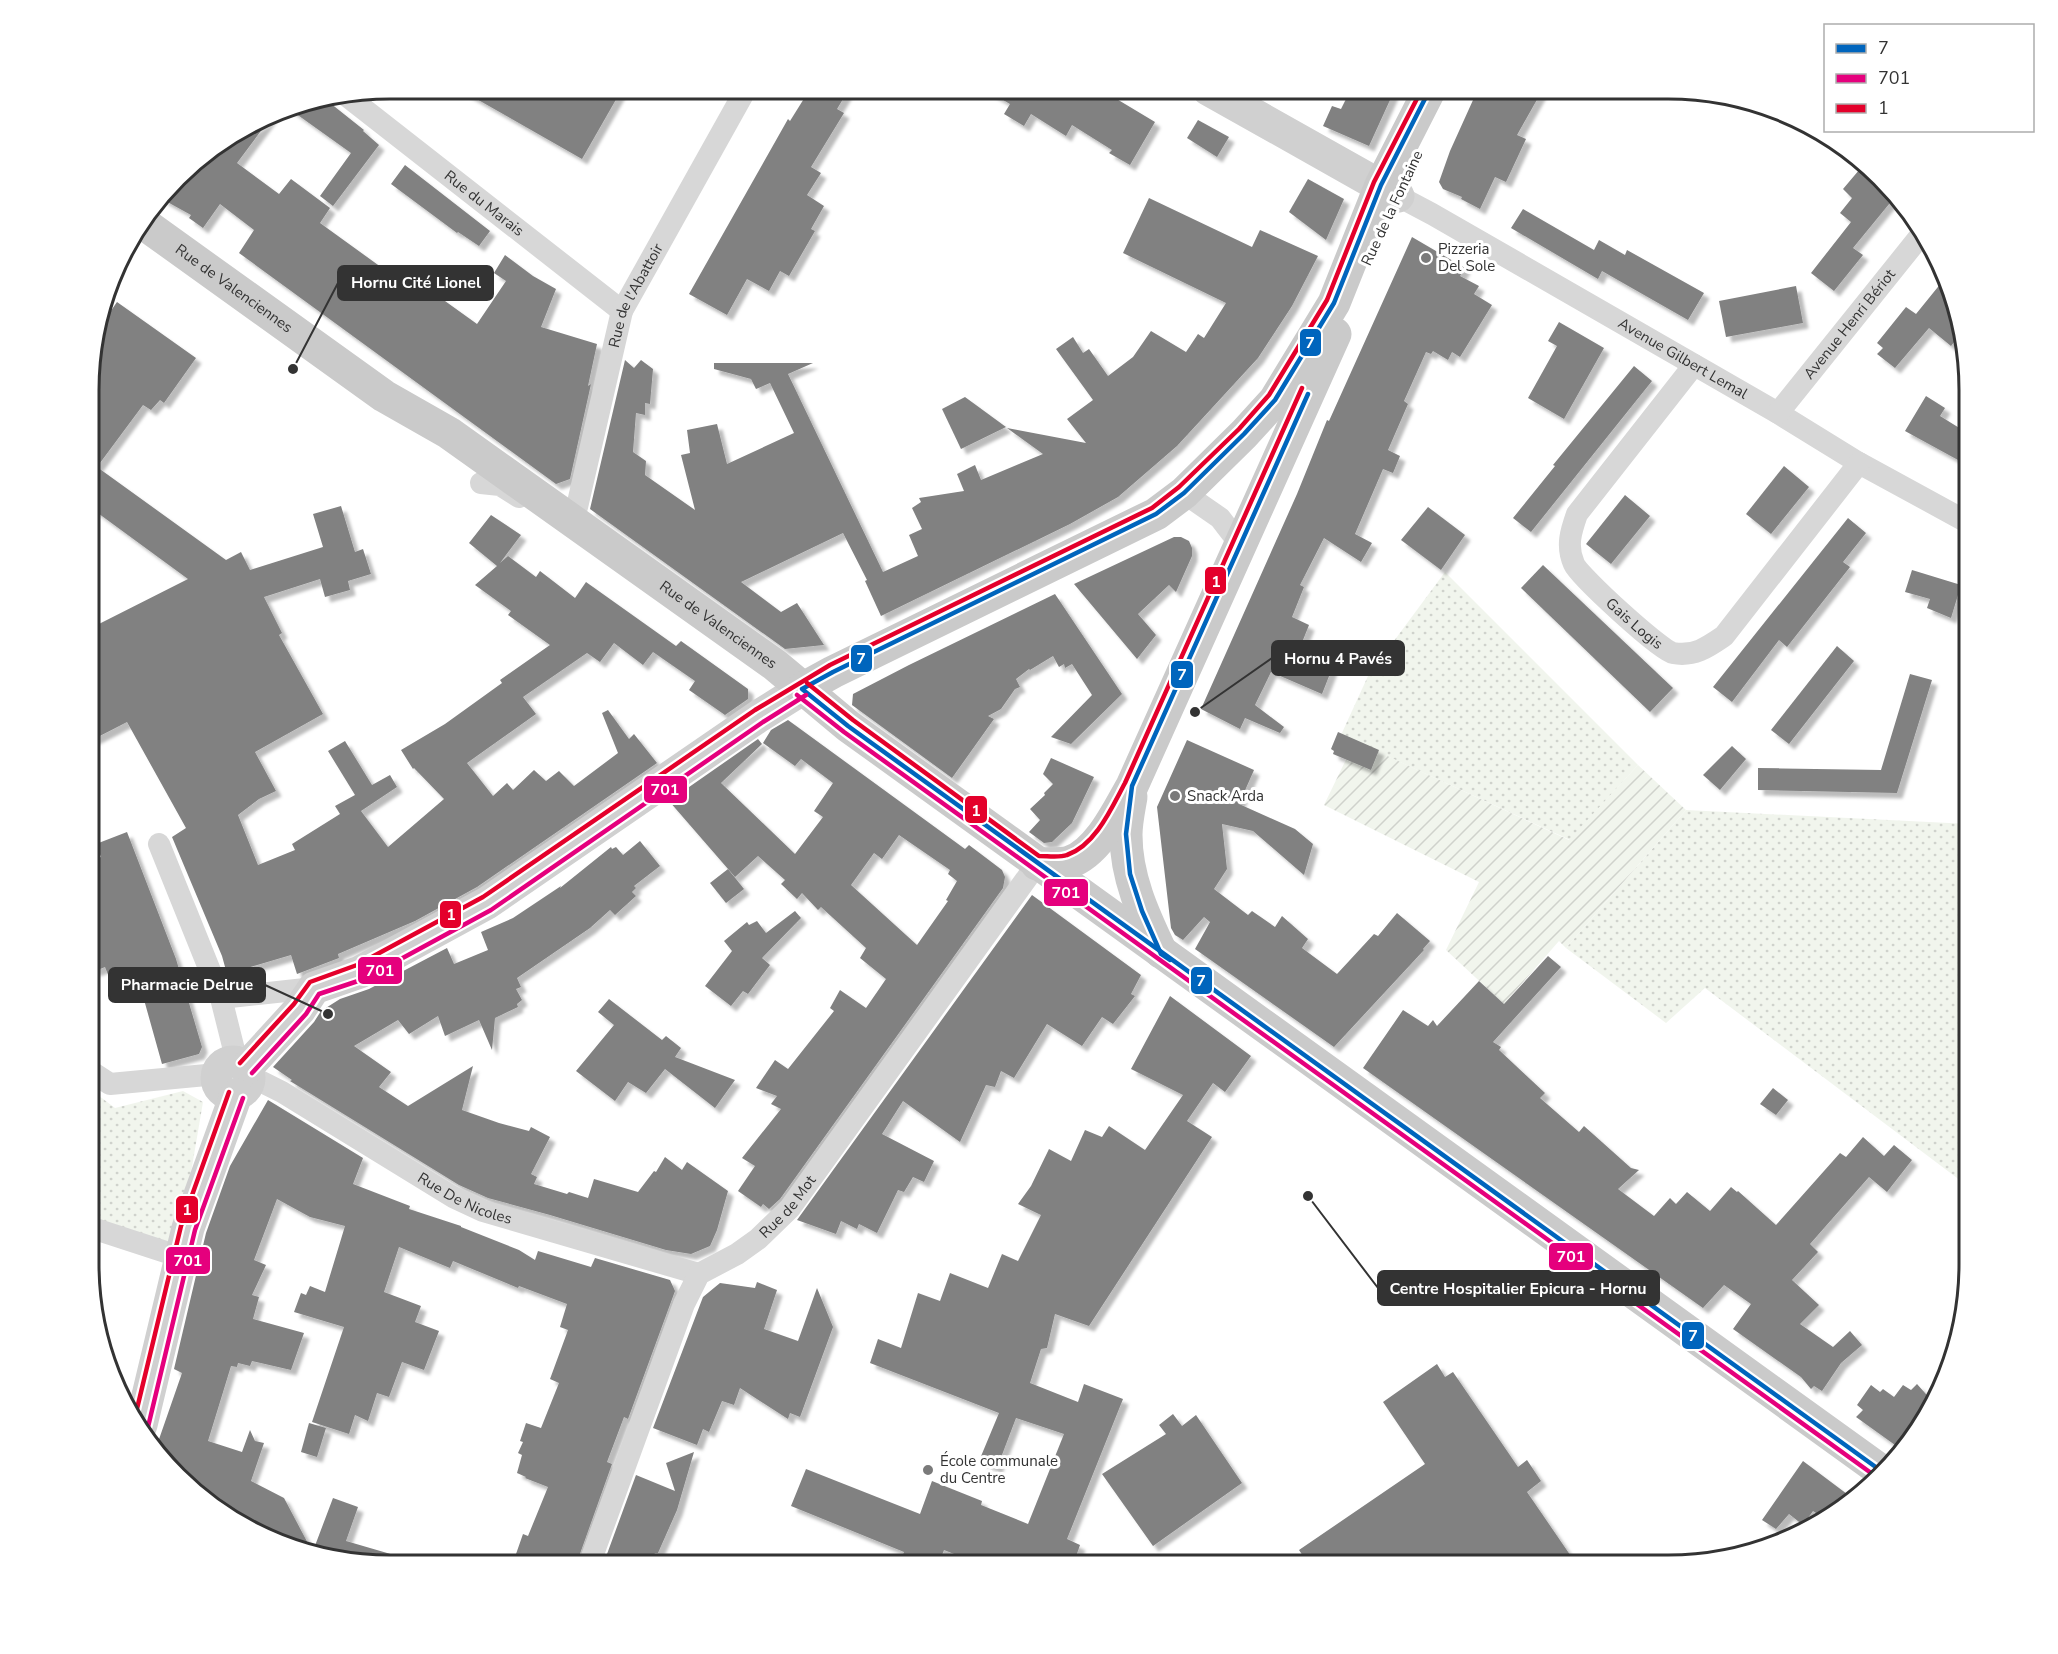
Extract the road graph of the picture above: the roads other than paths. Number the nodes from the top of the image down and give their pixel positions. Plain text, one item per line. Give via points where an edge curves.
1 (740, 99) edge
2 (1226, 99) edge
3 (1426, 99) edge
4 (1440, 99) edge
5 (352, 101) edge
6 (1389, 191) junction
7 (149, 227) edge
8 (1917, 240) edge
9 (622, 311) junction
10 (1694, 366) junction
11 (384, 396) junction
12 (1778, 413) junction
13 (1859, 463) junction
14 (481, 483) junction
15 (1184, 493) junction
16 (1959, 518) edge
17 (570, 519) junction
18 (1240, 544) junction
19 (802, 689) junction
20 (1132, 786) junction
21 (159, 844) dead end
22 (1037, 864) junction
23 (1161, 954) junction
24 (314, 988) junction
25 (221, 998) junction
26 (237, 1075) junction
27 (99, 1077) edge
28 (99, 1230) edge
29 (181, 1257) junction
30 (699, 1274) junction
31 (143, 1417) edge
32 (1876, 1467) edge
33 (593, 1555) edge

1 - 9 street, Rue de l'Abattoir
2 - 6 street
3 - 6 main road, Rue de la Fontaine
4 - 6 main road, Rue de la Fontaine
5 - 9 street, Rue du Marais
6 - 10 street, Avenue Gilbert Lemal
6 - 15 main road, Rue de la Fontaine via 1334,303 1275,399
6 - 18 main road, Rue de la Fontaine via 1338,328
7 - 11 main road, Rue de Valenciennes
8 - 12 street, Avenue Henri Bériot
9 - 17 street, Rue de l'Abattoir via 577,507
10 - 12 street, Avenue Gilbert Lemal
10 - 13 street, Gais Logis via 1577,514 1568,539 1574,565 1637,629 1672,653 1700,652 1724,636
11 - 14 main road, Rue de Valenciennes via 439,453
11 - 17 main road, Rue de Valenciennes via 449,433
12 - 13 street, Avenue Gilbert Lemal
13 - 16 street, Avenue Gilbert Lemal
14 - 17 street via 500,485 548,515
14 - 19 main road, Rue de Valenciennes via 759,679
15 - 18 street via 1220,518
15 - 19 main road, Rue de la Fontaine via 1156,514
17 - 19 main road, Rue de Valenciennes via 775,665
18 - 20 main road, Rue de la Fontaine
19 - 22 main road
19 - 24 street via 487,903 360,972
20 - 22 main road via 1108,828 1089,849 1071,862
20 - 23 main road via 1126,834 1130,874
21 - 25 street
22 - 23 main road
22 - 30 street, Rue de Mot via 790,1208 758,1239
23 - 32 main road
24 - 25 street
24 - 26 street via 300,1009
25 - 26 street
26 - 27 street via 110,1084
26 - 29 street
26 - 30 street, Rue De Nicoles via 282,1092 418,1177 473,1206
28 - 29 street
29 - 31 street
30 - 33 street via 684,1304

